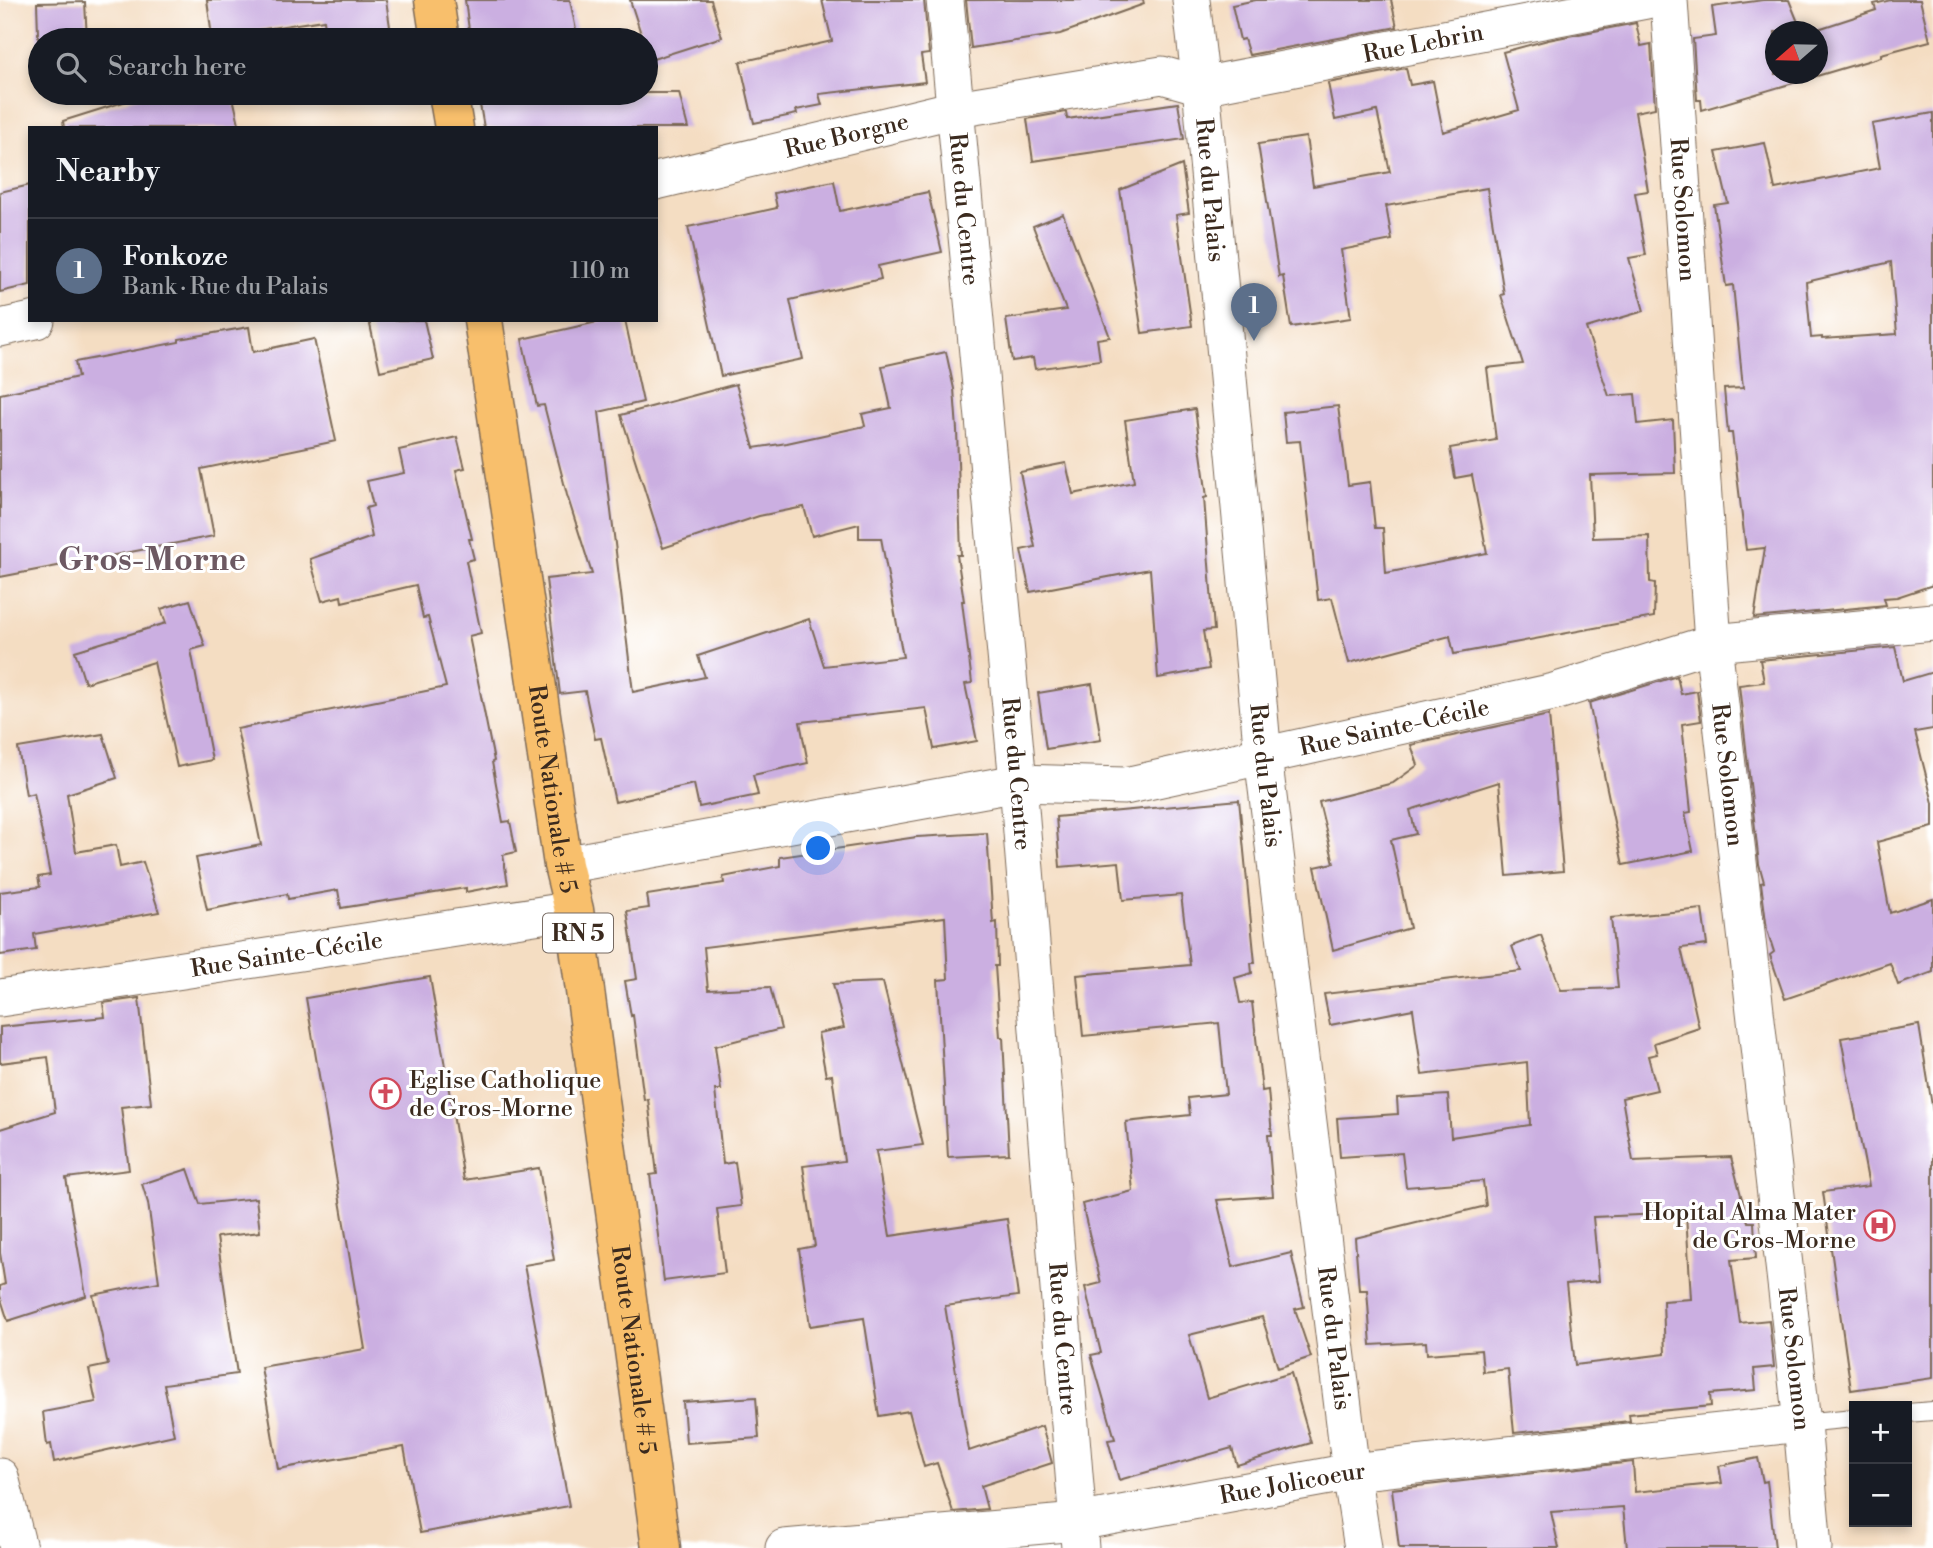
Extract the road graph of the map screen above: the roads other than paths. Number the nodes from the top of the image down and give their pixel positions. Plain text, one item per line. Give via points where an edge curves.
1 (434, 0) edge
2 (945, 0) edge
3 (1191, 0) edge
4 (1646, 0) edge
5 (1669, 0) edge
6 (438, 28) edge
7 (1201, 86) junction
8 (451, 105) edge
9 (956, 109) junction
10 (454, 126) edge
11 (658, 181) edge
12 (28, 322) edge
13 (483, 322) edge
14 (0, 328) edge
15 (1933, 622) edge
16 (1713, 642) junction
17 (1263, 757) junction
18 (1018, 783) junction
19 (564, 865) junction
20 (575, 910) junction
21 (0, 998) edge
22 (1933, 1410) edge
23 (1912, 1412) edge
24 (1849, 1418) edge
25 (1802, 1423) junction
26 (1351, 1472) junction
27 (0, 1477) edge
28 (1079, 1535) edge
29 (18, 1548) edge
30 (661, 1548) edge
31 (785, 1548) edge
32 (1363, 1548) edge
33 (1813, 1548) edge

1 - 6 main road
2 - 9 street, Rue du Centre
3 - 7 street, Rue du Palais
4 - 7 street, Rue Lebrin
5 - 16 street, Rue Solomon
7 - 9 street, Rue Borgne via 1162,75
7 - 17 street, Rue du Palais
8 - 10 main road
9 - 11 street, Rue Borgne
9 - 18 street, Rue du Centre
12 - 14 street
13 - 19 main road, Route Nationale # 5 / RN 5
15 - 16 street, Rue Sainte-Cécile
16 - 17 street, Rue Sainte-Cécile via 1554,692
16 - 25 street, Rue Solomon
17 - 18 street, Rue Sainte-Cécile via 1125,786
17 - 26 street, Rue du Palais
18 - 19 street, Rue Sainte-Cécile
18 - 28 street, Rue du Centre
19 - 20 main road, Route Nationale # 5 / RN 5
20 - 21 street, Rue Sainte-Cécile
20 - 30 main road, Route Nationale # 5 / RN 5
22 - 23 lane
24 - 25 lane
25 - 26 street, Rue Jolicoeur
25 - 33 street, Rue Solomon
26 - 28 street, Rue Jolicoeur
26 - 32 street, Rue du Palais
27 - 29 street
28 - 31 street, Rue Jolicoeur

